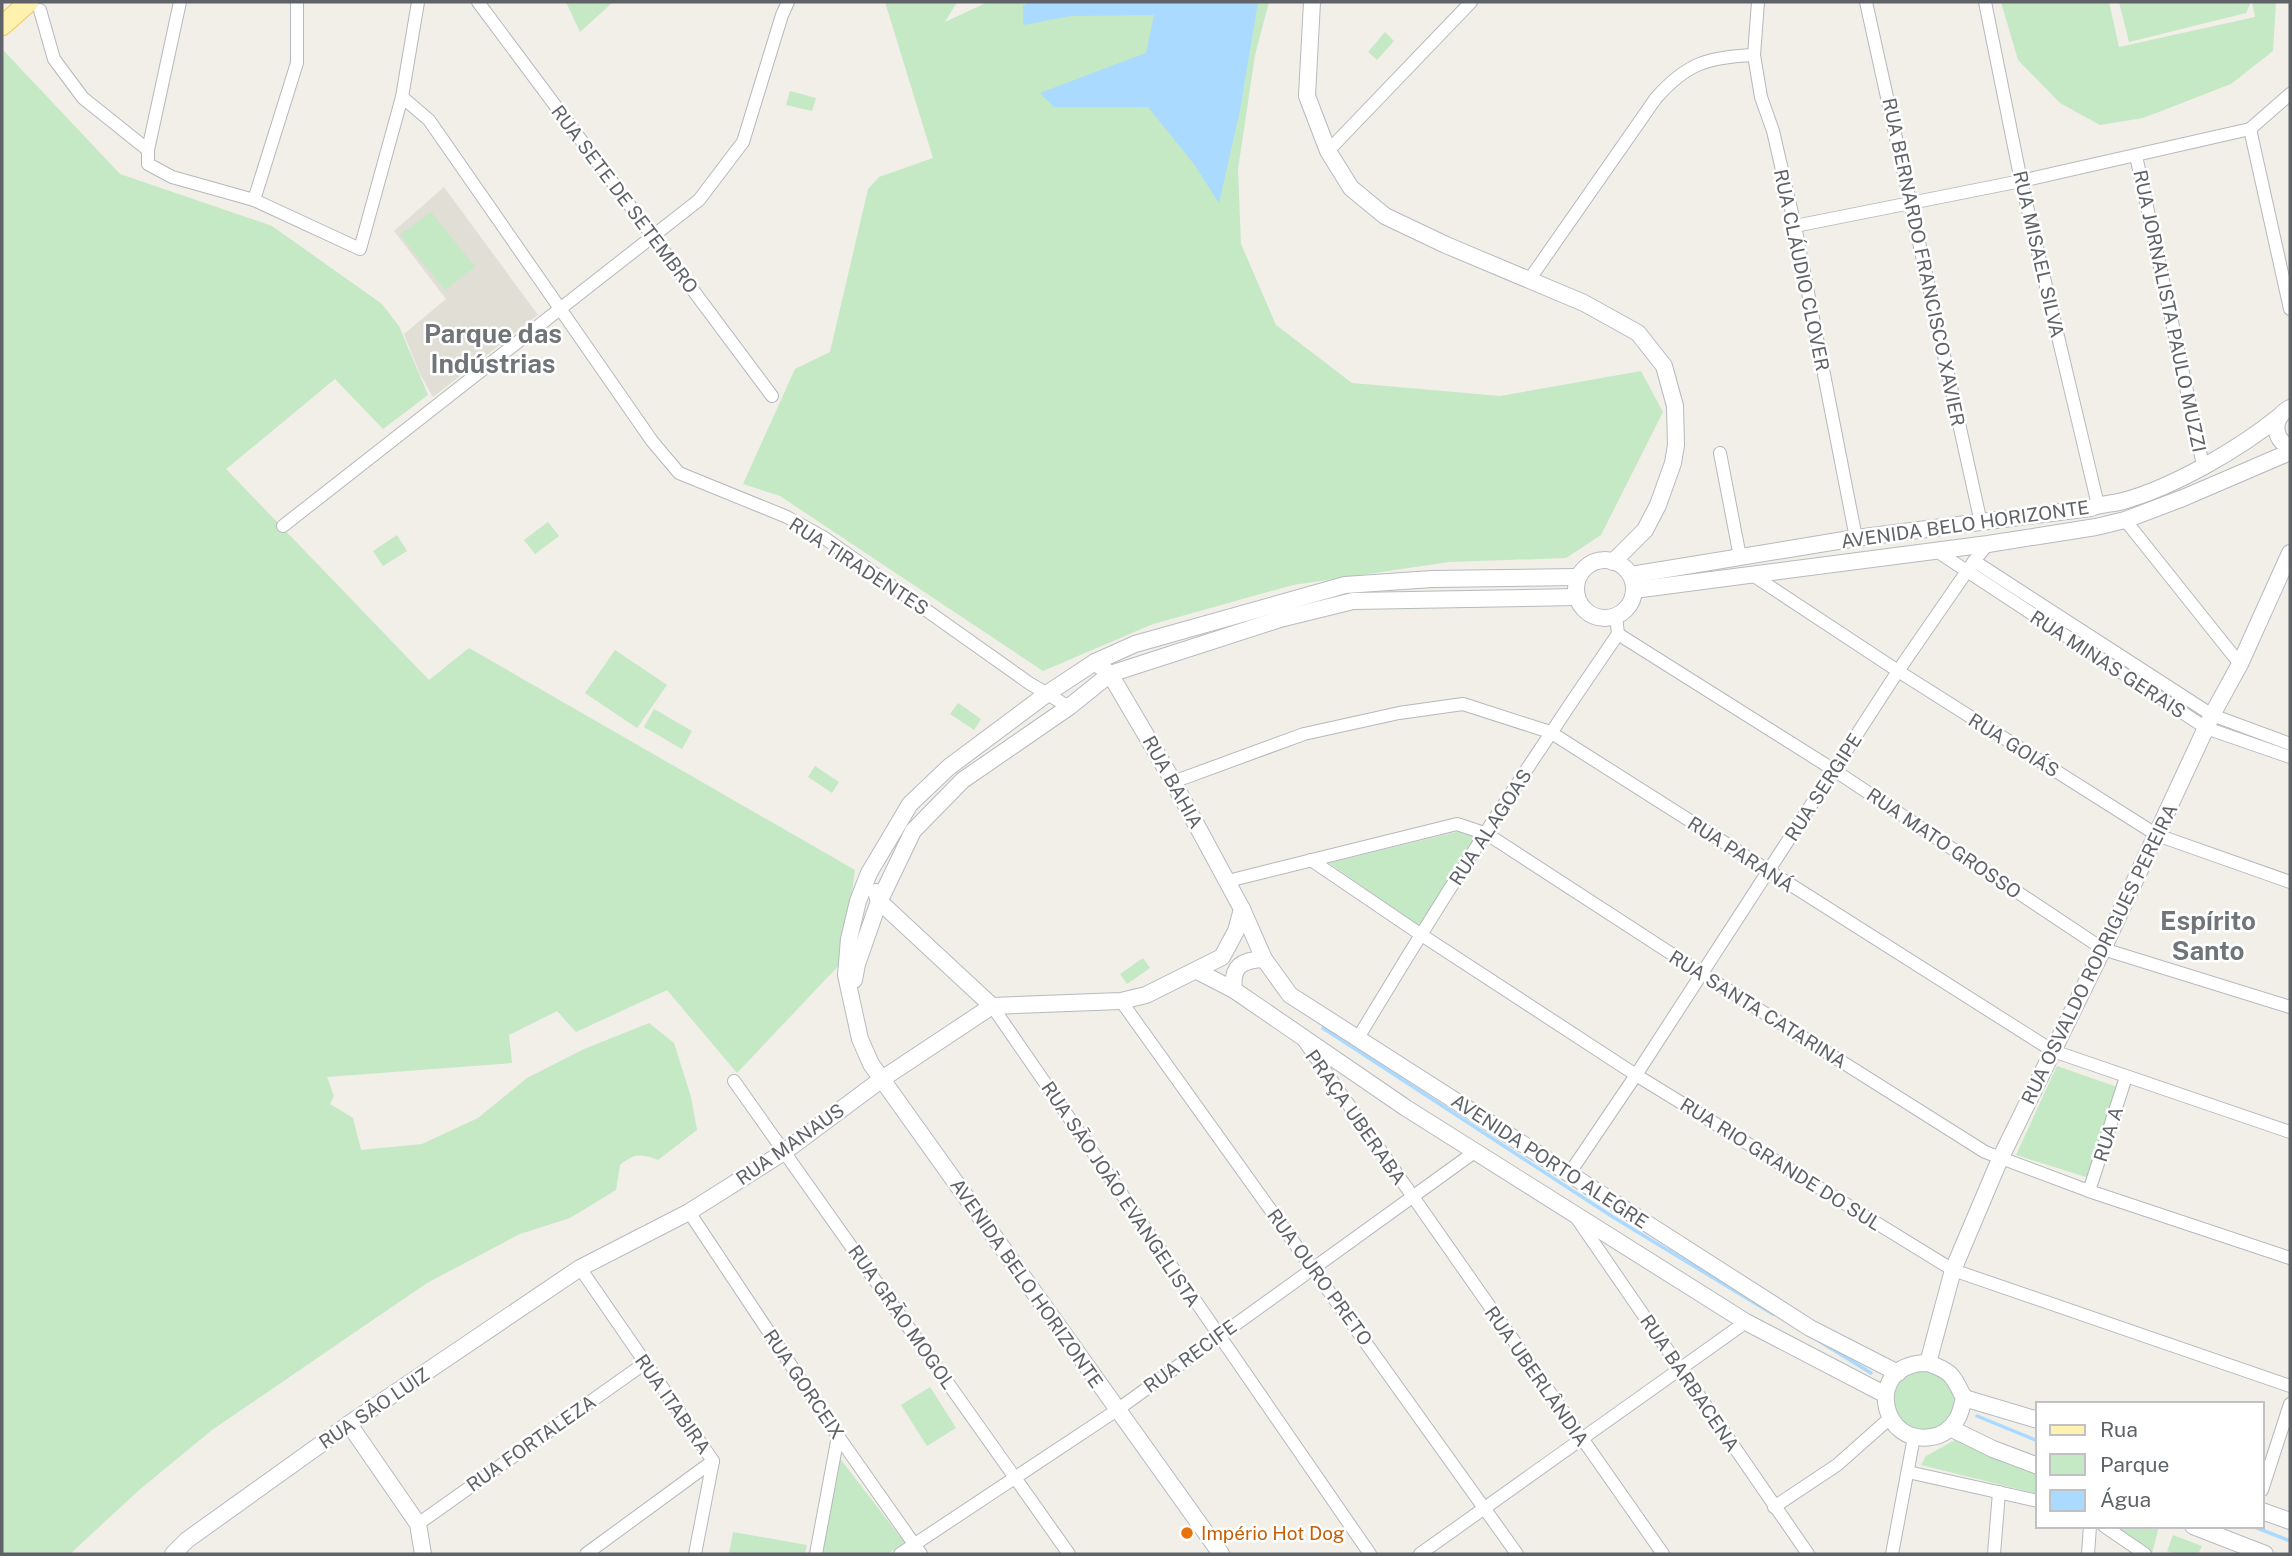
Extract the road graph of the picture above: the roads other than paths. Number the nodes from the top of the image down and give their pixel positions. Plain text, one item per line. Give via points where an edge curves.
1 (180, 2) edge
2 (297, 2) edge
3 (418, 2) edge
4 (478, 2) edge
5 (788, 2) edge
6 (1312, 2) edge
7 (1471, 2) edge
8 (1758, 2) edge
9 (1866, 2) edge
10 (1985, 2) edge
11 (35, 6) edge
12 (2, 26) edge
13 (1754, 55) junction
14 (2290, 94) edge
15 (401, 97) junction
16 (2250, 129) junction
17 (148, 150) junction
18 (1328, 151) junction
19 (2136, 156) junction
20 (2021, 181) junction
21 (254, 200) junction
22 (1910, 203) junction
23 (1795, 226) junction
24 (652, 236) junction
25 (1529, 280) junction
26 (559, 309) junction
27 (2290, 309) edge
28 (772, 396) dead end
29 (2286, 408) edge
30 (2290, 450) edge
31 (1720, 453) dead end
32 (2203, 465) junction
33 (2098, 505) junction
34 (2125, 520) junction
35 (1981, 523) junction
36 (283, 526) dead end
37 (1856, 538) junction
38 (1988, 544) junction
39 (1936, 550) junction
40 (2290, 553) edge
41 (1740, 557) junction
42 (1613, 562) junction
43 (1970, 566) junction
44 (1754, 576) junction
45 (1578, 577) junction
46 (1632, 583) junction
47 (1577, 597) junction
48 (1616, 616) junction
49 (1618, 634) junction
50 (1095, 662) junction
51 (2240, 664) junction
52 (1898, 671) junction
53 (1110, 674) junction
54 (1048, 693) junction
55 (1069, 707) junction
56 (2209, 722) junction
57 (1550, 732) junction
58 (2290, 744) edge
59 (2290, 757) edge
60 (1834, 770) junction
61 (1173, 782) junction
62 (1487, 834) junction
63 (2157, 835) junction
64 (1311, 860) junction
65 (1768, 871) junction
66 (869, 873) junction
67 (1228, 881) junction
68 (2290, 882) edge
69 (879, 901) junction
70 (1242, 909) junction
71 (1420, 934) junction
72 (2103, 949) junction
73 (1264, 959) junction
74 (1197, 971) junction
75 (1701, 973) junction
76 (1234, 990) junction
77 (1121, 1001) junction
78 (851, 1003) junction
79 (992, 1006) junction
80 (2290, 1006) edge
81 (1301, 1037) junction
82 (1358, 1038) junction
83 (2053, 1051) junction
84 (1636, 1075) junction
85 (2126, 1077) junction
86 (882, 1079) junction
87 (734, 1081) dead end
88 (2290, 1132) edge
89 (784, 1152) junction
90 (1476, 1152) junction
91 (2000, 1159) junction
92 (1569, 1174) junction
93 (2089, 1191) junction
94 (1411, 1197) junction
95 (689, 1212) junction
96 (1573, 1212) junction
97 (2290, 1258) edge
98 (1312, 1267) junction
99 (580, 1268) junction
100 (1953, 1270) junction
101 (1746, 1322) junction
102 (1218, 1336) junction
103 (645, 1363) junction
104 (1928, 1363) junction
105 (1681, 1368) junction
106 (1898, 1373) junction
107 (2290, 1385) edge
108 (1886, 1395) junction
109 (1964, 1398) junction
110 (2290, 1404) edge
111 (1117, 1410) junction
112 (1890, 1418) junction
113 (2036, 1419) edge
114 (349, 1424) junction
115 (1950, 1429) junction
116 (838, 1436) junction
117 (1914, 1437) junction
118 (1580, 1438) junction
119 (713, 1461) junction
120 (2036, 1465) edge
121 (1908, 1472) junction
122 (1016, 1479) junction
123 (2264, 1484) edge
124 (1999, 1492) junction
125 (2036, 1501) edge
126 (1483, 1507) junction
127 (1774, 1507) junction
128 (2264, 1512) edge
129 (2290, 1521) edge
130 (418, 1524) junction
131 (2090, 1528) edge
132 (2107, 1528) edge
133 (2198, 1528) edge
134 (918, 1549) edge
135 (421, 1553) edge
136 (2142, 1553) edge
137 (173, 1554) edge
138 (586, 1554) edge
139 (695, 1554) edge
140 (816, 1554) edge
141 (900, 1554) edge
142 (1069, 1554) edge
143 (1221, 1554) edge
144 (1370, 1554) edge
145 (1420, 1554) edge
146 (1517, 1554) edge
147 (1663, 1554) edge
148 (1808, 1554) edge
149 (1892, 1554) edge
150 (1994, 1554) edge
151 (2088, 1554) edge
152 (2265, 1554) edge

1 - 17 street
2 - 21 street via 296,63
3 - 15 street
4 - 24 street, RUA SETE DE SETEMBRO
5 - 24 street via 743,142 699,200
6 - 18 main road via 1307,96
7 - 18 street
8 - 13 street, RUA CLÁUDIO CLOVER
9 - 22 street, RUA BERNARDO FRANCISCO XAVIER
10 - 20 street, RUA MISAEL SILVA
11 - 12 main road
11 - 17 street via 54,60 75,88
13 - 23 street, RUA CLÁUDIO CLOVER
13 - 25 street via 1718,57 1673,79
14 - 16 street
15 - 21 street via 360,249
15 - 26 street, RUA TIRADENTES via 429,120
16 - 19 street
16 - 27 street
17 - 21 street via 148,164 172,177
18 - 25 main road via 1351,188 1385,216
19 - 20 street
19 - 32 street, RUA JORNALISTA PAULO MUZZI
20 - 22 street
20 - 33 street, RUA MISAEL SILVA
22 - 23 street
22 - 35 street, RUA BERNARDO FRANCISCO XAVIER
23 - 37 street, RUA CLÁUDIO CLOVER
24 - 26 street
24 - 28 street, RUA SETE DE SETEMBRO
25 - 42 main road via 1638,333 1664,366 1675,406 1673,463 1645,530
26 - 36 street
26 - 54 street, RUA TIRADENTES via 679,472 823,537
29 - 30 main road via 2276,429
29 - 32 main road, AVENIDA BELO HORIZONTE via 2231,451
30 - 34 main road, AVENIDA BELO HORIZONTE
31 - 41 street
32 - 33 main road, AVENIDA BELO HORIZONTE via 2123,501
33 - 35 main road, AVENIDA BELO HORIZONTE
34 - 38 main road, AVENIDA BELO HORIZONTE
34 - 51 street
35 - 37 main road, AVENIDA BELO HORIZONTE
37 - 41 main road, AVENIDA BELO HORIZONTE
38 - 39 main road, AVENIDA BELO HORIZONTE
38 - 43 street, RUA SERGIPE
39 - 43 street, RUA MINAS GERAIS
39 - 44 main road, AVENIDA BELO HORIZONTE
40 - 51 main road, RUA OSVALDO RODRIGUES PEREIRA
41 - 46 main road, AVENIDA BELO HORIZONTE
42 - 45 main road via 1597,561
42 - 46 main road via 1622,566
43 - 52 street, RUA SERGIPE
43 - 56 street, RUA MINAS GERAIS
44 - 46 main road, AVENIDA BELO HORIZONTE
44 - 52 street, RUA GOIÁS
45 - 47 main road
45 - 50 main road, AVENIDA BELO HORIZONTE via 1345,585 1135,644
46 - 48 main road via 1628,606
47 - 48 main road via 1592,615
47 - 53 main road, AVENIDA BELO HORIZONTE via 1353,601 1280,619
48 - 49 street
49 - 57 street, RUA ALAGOAS
49 - 60 street, RUA MATO GROSSO
50 - 53 main road, RUA BAHIA
50 - 54 main road, AVENIDA BELO HORIZONTE
51 - 56 main road, RUA OSVALDO RODRIGUES PEREIRA
52 - 60 street, RUA SERGIPE
52 - 63 street, RUA GOIÁS
53 - 55 main road, AVENIDA BELO HORIZONTE
53 - 61 main road, RUA BAHIA
54 - 55 street, RUA TIRADENTES
54 - 66 main road, AVENIDA BELO HORIZONTE via 948,767 910,804
55 - 69 main road, AVENIDA BELO HORIZONTE via 963,780 913,831
56 - 58 street, RUA MINAS GERAIS
56 - 59 street, RUA MINAS GERAIS
56 - 63 main road, RUA OSVALDO RODRIGUES PEREIRA
57 - 61 street, RUA PARANÁ via 1463,704 1304,734
57 - 62 street, RUA ALAGOAS
57 - 65 street, RUA PARANÁ
60 - 65 street, RUA SERGIPE
60 - 72 street, RUA MATO GROSSO
61 - 67 main road, RUA BAHIA
62 - 64 street, RUA SANTA CATARINA via 1457,824
62 - 71 street, RUA ALAGOAS
62 - 75 street, RUA SANTA CATARINA
63 - 68 street, RUA GOIÁS
63 - 72 main road, RUA OSVALDO RODRIGUES PEREIRA
64 - 67 street, RUA SANTA CATARINA
64 - 71 street, RUA RIO GRANDE DO SUL
65 - 75 street, RUA SERGIPE
65 - 83 street, RUA PARANÁ
66 - 69 main road
66 - 78 main road, AVENIDA BELO HORIZONTE via 849,939 846,975
67 - 70 main road, RUA BAHIA
69 - 78 main road, AVENIDA BELO HORIZONTE via 857,964
69 - 79 main road
70 - 73 main road, AVENIDA PORTO ALEGRE
70 - 74 main road via 1222,957
71 - 82 street, RUA ALAGOAS
71 - 84 street, RUA RIO GRANDE DO SUL
72 - 80 street, RUA MATO GROSSO
72 - 83 main road, RUA OSVALDO RODRIGUES PEREIRA
73 - 76 main road via 1245,961 1238,967
73 - 82 main road, AVENIDA PORTO ALEGRE via 1290,995
74 - 76 main road, AVENIDA PORTO ALEGRE
74 - 77 main road via 1146,995
75 - 84 street, RUA SERGIPE
75 - 91 street, RUA SANTA CATARINA
76 - 81 main road, AVENIDA PORTO ALEGRE
77 - 79 main road
77 - 98 street, RUA OURO PRETO
78 - 86 main road, AVENIDA BELO HORIZONTE via 860,1039
79 - 86 main road, RUA MANAUS
79 - 102 street, RUA SÃO JOÃO EVANGELISTA
81 - 90 main road, AVENIDA PORTO ALEGRE
81 - 94 street, PRAÇA UBERABA
82 - 92 main road, AVENIDA PORTO ALEGRE
83 - 85 street, RUA PARANÁ
83 - 91 main road, RUA OSVALDO RODRIGUES PEREIRA
84 - 92 street, RUA SERGIPE
84 - 100 street, RUA RIO GRANDE DO SUL
85 - 88 street, RUA PARANÁ
85 - 93 street, RUA A
86 - 89 main road, RUA MANAUS
86 - 111 main road, AVENIDA BELO HORIZONTE
87 - 89 street, RUA GRÃO MOGOL
89 - 95 main road, RUA MANAUS
89 - 122 street, RUA GRÃO MOGOL
90 - 94 street, RUA RECIFE
90 - 96 main road, AVENIDA PORTO ALEGRE
91 - 93 street, RUA SANTA CATARINA
91 - 100 main road, RUA OSVALDO RODRIGUES PEREIRA
92 - 106 main road, AVENIDA PORTO ALEGRE via 1810,1328
93 - 97 street, RUA SANTA CATARINA
94 - 98 street, RUA RECIFE
94 - 118 street, RUA UBERLÂNDIA
95 - 99 main road, RUA MANAUS
95 - 116 street, RUA GORCEIX
96 - 101 main road, AVENIDA PORTO ALEGRE
96 - 105 street, RUA BARBACENA
98 - 102 street, RUA RECIFE
98 - 126 street, RUA OURO PRETO
99 - 103 street, RUA ITABIRA
99 - 114 main road, RUA SÃO LUIZ
100 - 104 main road, RUA OSVALDO RODRIGUES PEREIRA
100 - 107 street, RUA RIO GRANDE DO SUL
101 - 105 street
101 - 108 main road, AVENIDA PORTO ALEGRE
102 - 111 street, RUA RECIFE
102 - 144 street, RUA SÃO JOÃO EVANGELISTA
103 - 119 street, RUA ITABIRA
103 - 130 street, RUA FORTALEZA
104 - 106 main road via 1910,1365
104 - 109 main road via 1946,1369
105 - 118 street
105 - 127 street, RUA BARBACENA
106 - 108 main road
108 - 112 main road
109 - 113 main road
109 - 115 main road
110 - 123 street
111 - 122 street, RUA RECIFE
111 - 143 main road, AVENIDA BELO HORIZONTE
112 - 117 main road via 1904,1434
112 - 127 street via 1837,1465
114 - 130 main road
114 - 137 main road, RUA SÃO LUIZ
115 - 117 main road via 1937,1437
115 - 120 main road
116 - 134 street, RUA GORCEIX
116 - 140 street
117 - 121 street
118 - 126 street
118 - 147 street, RUA UBERLÂNDIA
119 - 138 street
119 - 139 street, RUA ITABIRA
121 - 124 street
121 - 149 street
122 - 134 street, RUA RECIFE
122 - 142 street, RUA GRÃO MOGOL
124 - 125 street
124 - 150 street
126 - 145 street
126 - 146 street, RUA OURO PRETO
127 - 148 street, RUA BARBACENA
128 - 129 main road
130 - 135 main road
131 - 151 street
132 - 136 street
133 - 152 main road
134 - 141 street, RUA RECIFE

